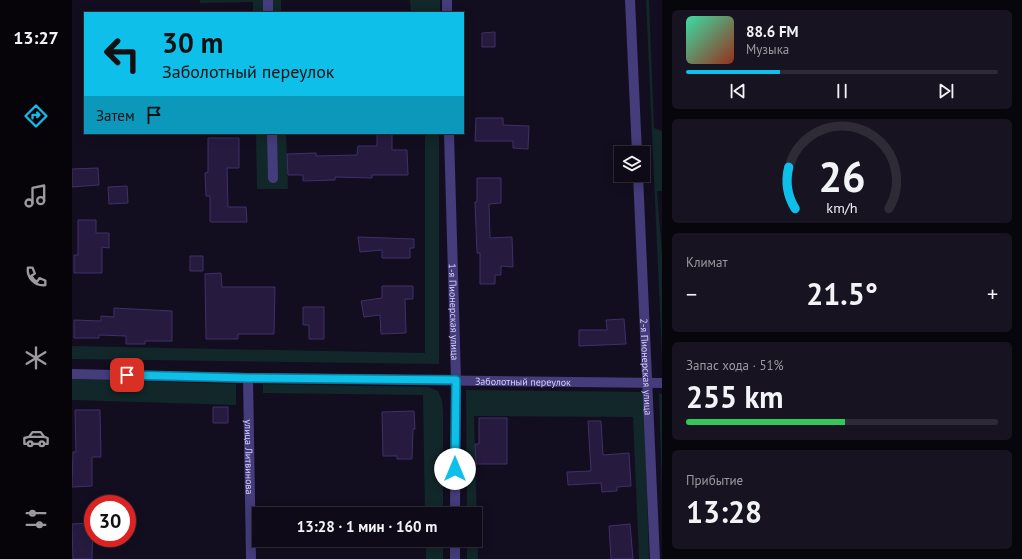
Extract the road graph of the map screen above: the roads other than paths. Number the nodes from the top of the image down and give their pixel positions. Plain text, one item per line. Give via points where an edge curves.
1 (268, 0) edge
2 (447, 0) edge
3 (630, 0) edge
4 (268, 12) edge
5 (447, 12) edge
6 (272, 134) edge
7 (449, 134) edge
8 (637, 146) edge
9 (273, 178) dead end
10 (638, 182) edge
11 (72, 374) edge
12 (248, 378) junction
13 (456, 380) junction
14 (648, 382) junction
15 (662, 383) edge
16 (455, 507) edge
17 (455, 547) edge
18 (251, 559) edge
19 (455, 559) edge
20 (655, 559) edge

1 - 4 street
2 - 5 street
3 - 8 street
6 - 9 street
7 - 13 street, 1-я Пионерская улица
10 - 14 street, 2-я Пионерская улица
11 - 12 street, Заболотный переулок
12 - 13 street, Заболотный переулок
12 - 18 street, улица Литвинова
13 - 14 street, Заболотный переулок
13 - 16 street, 1-я Пионерская улица
14 - 15 street, Заболотный переулок
14 - 20 street, 2-я Пионерская улица
17 - 19 street

